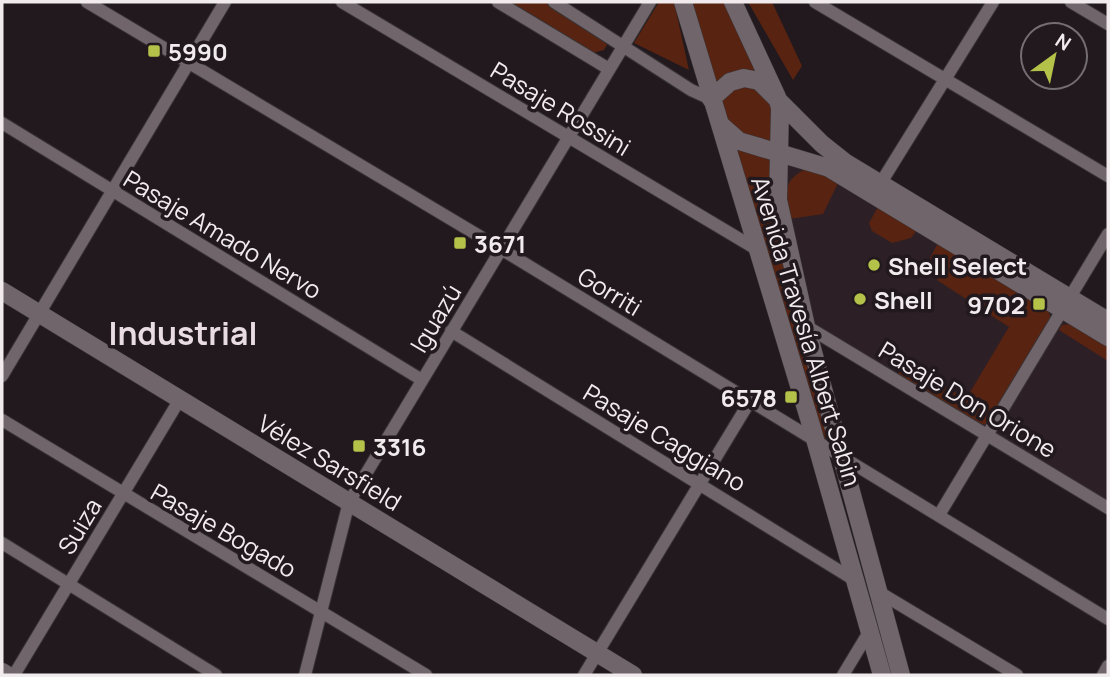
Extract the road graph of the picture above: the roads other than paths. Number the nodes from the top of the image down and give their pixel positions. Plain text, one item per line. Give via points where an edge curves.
1 (86, 2) edge
2 (225, 2) edge
3 (342, 2) edge
4 (498, 2) edge
5 (554, 2) edge
6 (639, 2) edge
7 (650, 2) edge
8 (683, 2) edge
9 (733, 2) edge
10 (816, 2) edge
11 (993, 2) edge
12 (1071, 2) edge
13 (641, 16) junction
14 (1108, 24) edge
15 (624, 44) junction
16 (188, 64) junction
17 (609, 69) junction
18 (946, 79) junction
19 (777, 97) junction
20 (711, 99) junction
21 (719, 120) junction
22 (780, 121) junction
23 (2, 123) edge
24 (568, 137) junction
25 (748, 144) junction
26 (778, 152) junction
27 (1108, 176) edge
28 (876, 190) junction
29 (111, 191) junction
30 (1108, 234) edge
31 (501, 249) junction
32 (758, 250) junction
33 (2, 291) edge
34 (1067, 304) junction
35 (38, 313) junction
36 (1108, 321) edge
37 (806, 326) junction
38 (452, 331) junction
39 (1108, 337) edge
40 (2, 376) edge
41 (422, 380) junction
42 (180, 399) junction
43 (750, 401) junction
44 (2, 420) edge
45 (988, 435) junction
46 (815, 441) junction
47 (841, 455) junction
48 (700, 482) junction
49 (122, 495) junction
50 (349, 502) junction
51 (1108, 508) edge
52 (939, 515) junction
53 (2, 543) edge
54 (856, 580) junction
55 (68, 585) junction
56 (877, 591) junction
57 (322, 611) junction
58 (1108, 620) edge
59 (869, 632) junction
60 (597, 654) junction
61 (1108, 666) edge
62 (2, 672) edge
63 (7, 675) edge
64 (14, 675) edge
65 (216, 675) edge
66 (305, 675) edge
67 (426, 675) edge
68 (584, 675) edge
69 (633, 675) edge
70 (842, 675) edge
71 (882, 675) edge
72 (901, 675) edge
73 (1017, 675) edge
74 (1102, 675) edge

1 - 16 street, Gorriti
2 - 16 street
3 - 24 street, Pasaje Rossini
4 - 17 street
5 - 15 street
6 - 13 street
7 - 13 street, Iguazú
8 - 20 main road, Avenida Travesía Albert Sabin
9 - 19 main road, Avenida Travesía Albert Sabin
10 - 18 street
11 - 18 street
12 - 14 street
13 - 15 street, Iguazú
15 - 17 street, Iguazú
15 - 20 street
16 - 29 street
16 - 31 street, Gorriti
17 - 24 street, Iguazú
18 - 27 street
18 - 28 street
19 - 20 main road via 759,80 744,78 722,87
19 - 22 main road, Avenida Travesía Albert Sabin
19 - 28 main road
20 - 21 main road, Avenida Travesía Albert Sabin
21 - 25 main road via 730,136
21 - 32 main road, Avenida Travesía Albert Sabin
22 - 25 main road via 768,138
22 - 26 main road, Avenida Travesía Albert Sabin
23 - 29 street, Pasaje Amado Nervo
24 - 31 street, Iguazú
24 - 32 street, Pasaje Rossini
25 - 26 main road
26 - 28 main road via 829,168
26 - 37 main road, Avenida Travesía Albert Sabin via 778,200
28 - 34 main road
29 - 35 street
29 - 41 street, Pasaje Amado Nervo
30 - 34 street
31 - 38 street, Iguazú
31 - 43 street, Gorriti
32 - 46 main road, Avenida Travesía Albert Sabin
33 - 35 main road, Vélez Sarsfield
34 - 36 main road
34 - 39 main road
34 - 45 street
35 - 40 street
35 - 42 main road, Vélez Sarsfield
37 - 45 street, Pasaje Don Orione
37 - 47 main road, Avenida Travesía Albert Sabin
38 - 41 street, Iguazú
38 - 48 street, Pasaje Caggiano
41 - 50 street, Iguazú
42 - 49 street, Suiza
42 - 50 main road, Vélez Sarsfield
43 - 46 street, Gorriti
43 - 48 street
44 - 49 street, Pasaje Bogado
45 - 51 street, Pasaje Don Orione
45 - 52 street
46 - 47 street, Gorriti
46 - 54 main road, Avenida Travesía Albert Sabin
47 - 52 street, Gorriti
47 - 56 main road, Avenida Travesía Albert Sabin
48 - 54 street, Pasaje Caggiano
48 - 60 street
49 - 55 street, Suiza
49 - 57 street, Pasaje Bogado
50 - 57 street, Iguazú
50 - 60 main road, Vélez Sarsfield
52 - 58 street, Gorriti
53 - 55 street
54 - 59 main road, Avenida Travesía Albert Sabin
55 - 64 street, Suiza
55 - 65 street
56 - 72 main road, Avenida Travesía Albert Sabin
56 - 73 street
57 - 66 street, Iguazú
57 - 67 street, Pasaje Bogado
59 - 70 street
59 - 71 main road, Avenida Travesía Albert Sabin
60 - 68 street
60 - 69 main road, Vélez Sarsfield
61 - 74 street
62 - 63 main road

